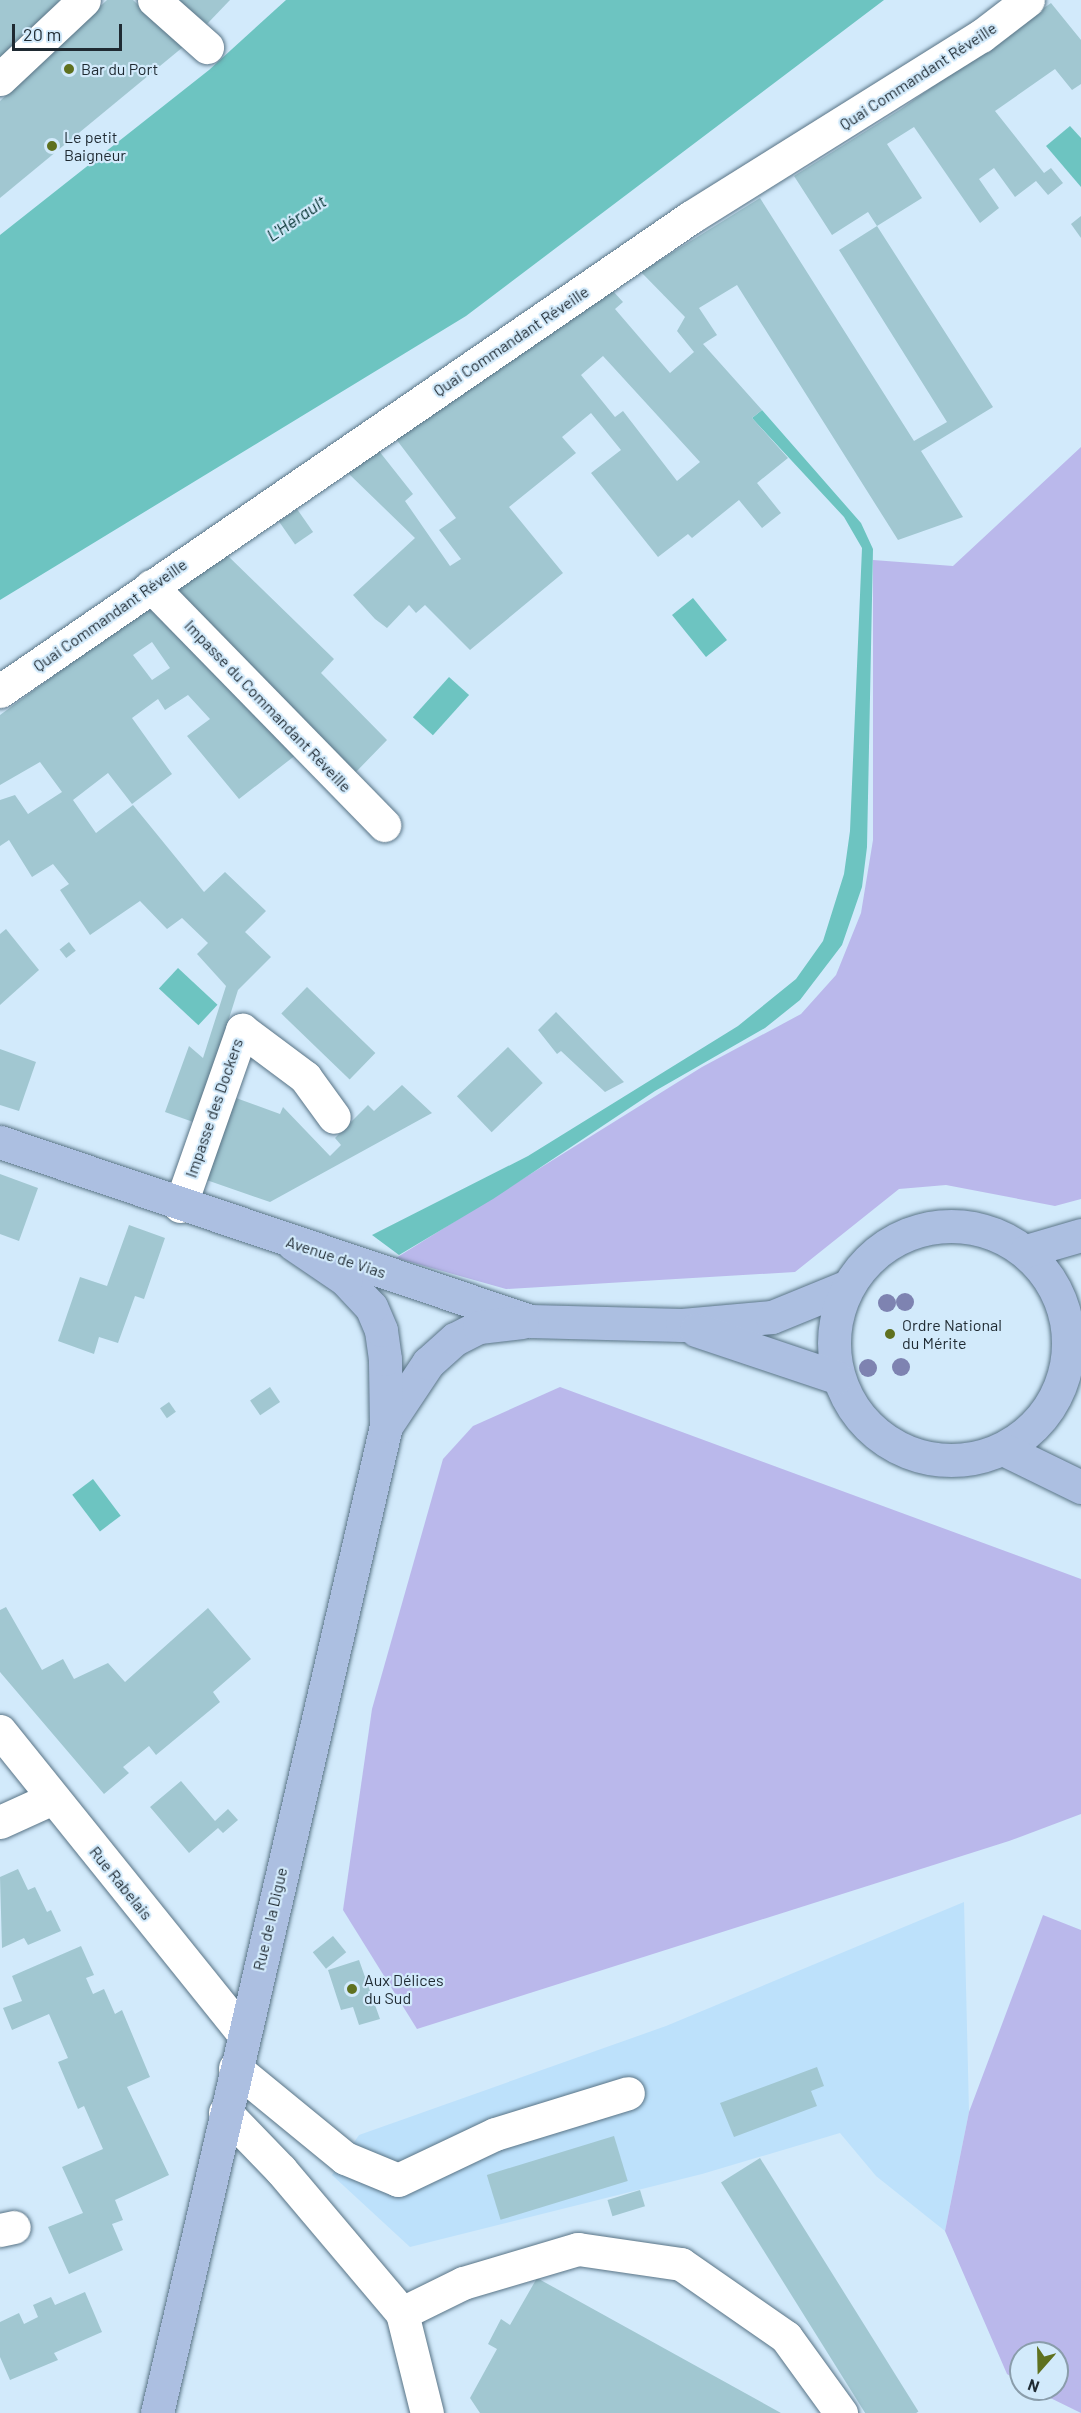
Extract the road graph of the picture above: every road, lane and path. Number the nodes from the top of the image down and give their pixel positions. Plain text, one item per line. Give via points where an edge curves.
1 (84, 0) edge
2 (154, 0) edge
3 (1028, 0) edge
4 (207, 47) dead end
5 (0, 79) edge
6 (151, 586) junction
7 (0, 691) edge
8 (384, 825) dead end
9 (334, 1117) dead end
10 (0, 1142) edge
11 (180, 1206) junction
12 (1081, 1235) edge
13 (292, 1243) junction
14 (1026, 1251) junction
15 (848, 1286) junction
16 (530, 1322) junction
17 (1074, 1322) edge
18 (682, 1325) junction
19 (836, 1377) junction
20 (1064, 1381) junction
21 (1081, 1410) edge
22 (386, 1426) junction
23 (1003, 1449) junction
24 (1081, 1487) edge
25 (0, 1731) edge
26 (53, 1798) junction
27 (0, 1822) edge
28 (243, 2033) junction
29 (235, 2068) junction
30 (628, 2093) dead end
31 (225, 2112) junction
32 (402, 2313) junction
33 (157, 2413) edge
34 (427, 2413) edge
35 (841, 2413) edge

1 - 5 street
2 - 4 street
3 - 6 street, Quai Commandant Réveille via 981,36 691,217
6 - 7 street, Quai Commandant Réveille
6 - 8 street, Impasse du Commandant Réveille
9 - 11 street, Impasse des Dockers via 305,1077 242,1030
10 - 11 main road, Avenue de Vias
11 - 13 main road, Avenue de Vias
12 - 14 main road
13 - 16 main road, Avenue de Vias
13 - 22 main road, Rue de la Digue via 346,1281 370,1307 381,1330 385,1359
14 - 15 main road via 990,1232 936,1227 885,1246
14 - 17 main road via 1051,1282
15 - 18 main road, Avenue de Vias via 772,1317
15 - 19 main road via 833,1333
16 - 18 main road, Avenue de Vias
16 - 22 main road, Rue de la Digue via 479,1327 455,1339 428,1363
17 - 20 main road
18 - 19 main road, Avenue de Vias
19 - 23 main road via 855,1412 878,1435 906,1452 939,1460 972,1459
20 - 21 main road
20 - 23 main road via 1041,1419
22 - 28 main road, Rue de la Digue
23 - 24 main road
25 - 26 street, Rue Rabelais
26 - 27 street
26 - 28 street, Rue Rabelais
28 - 29 main road, Rue de la Digue
29 - 30 street via 345,2158 398,2180 495,2134
29 - 31 main road, Rue de la Digue
31 - 32 street via 281,2170
31 - 33 main road, Rue de la Digue
32 - 34 street
32 - 35 street via 463,2283 578,2249 681,2264 786,2337

